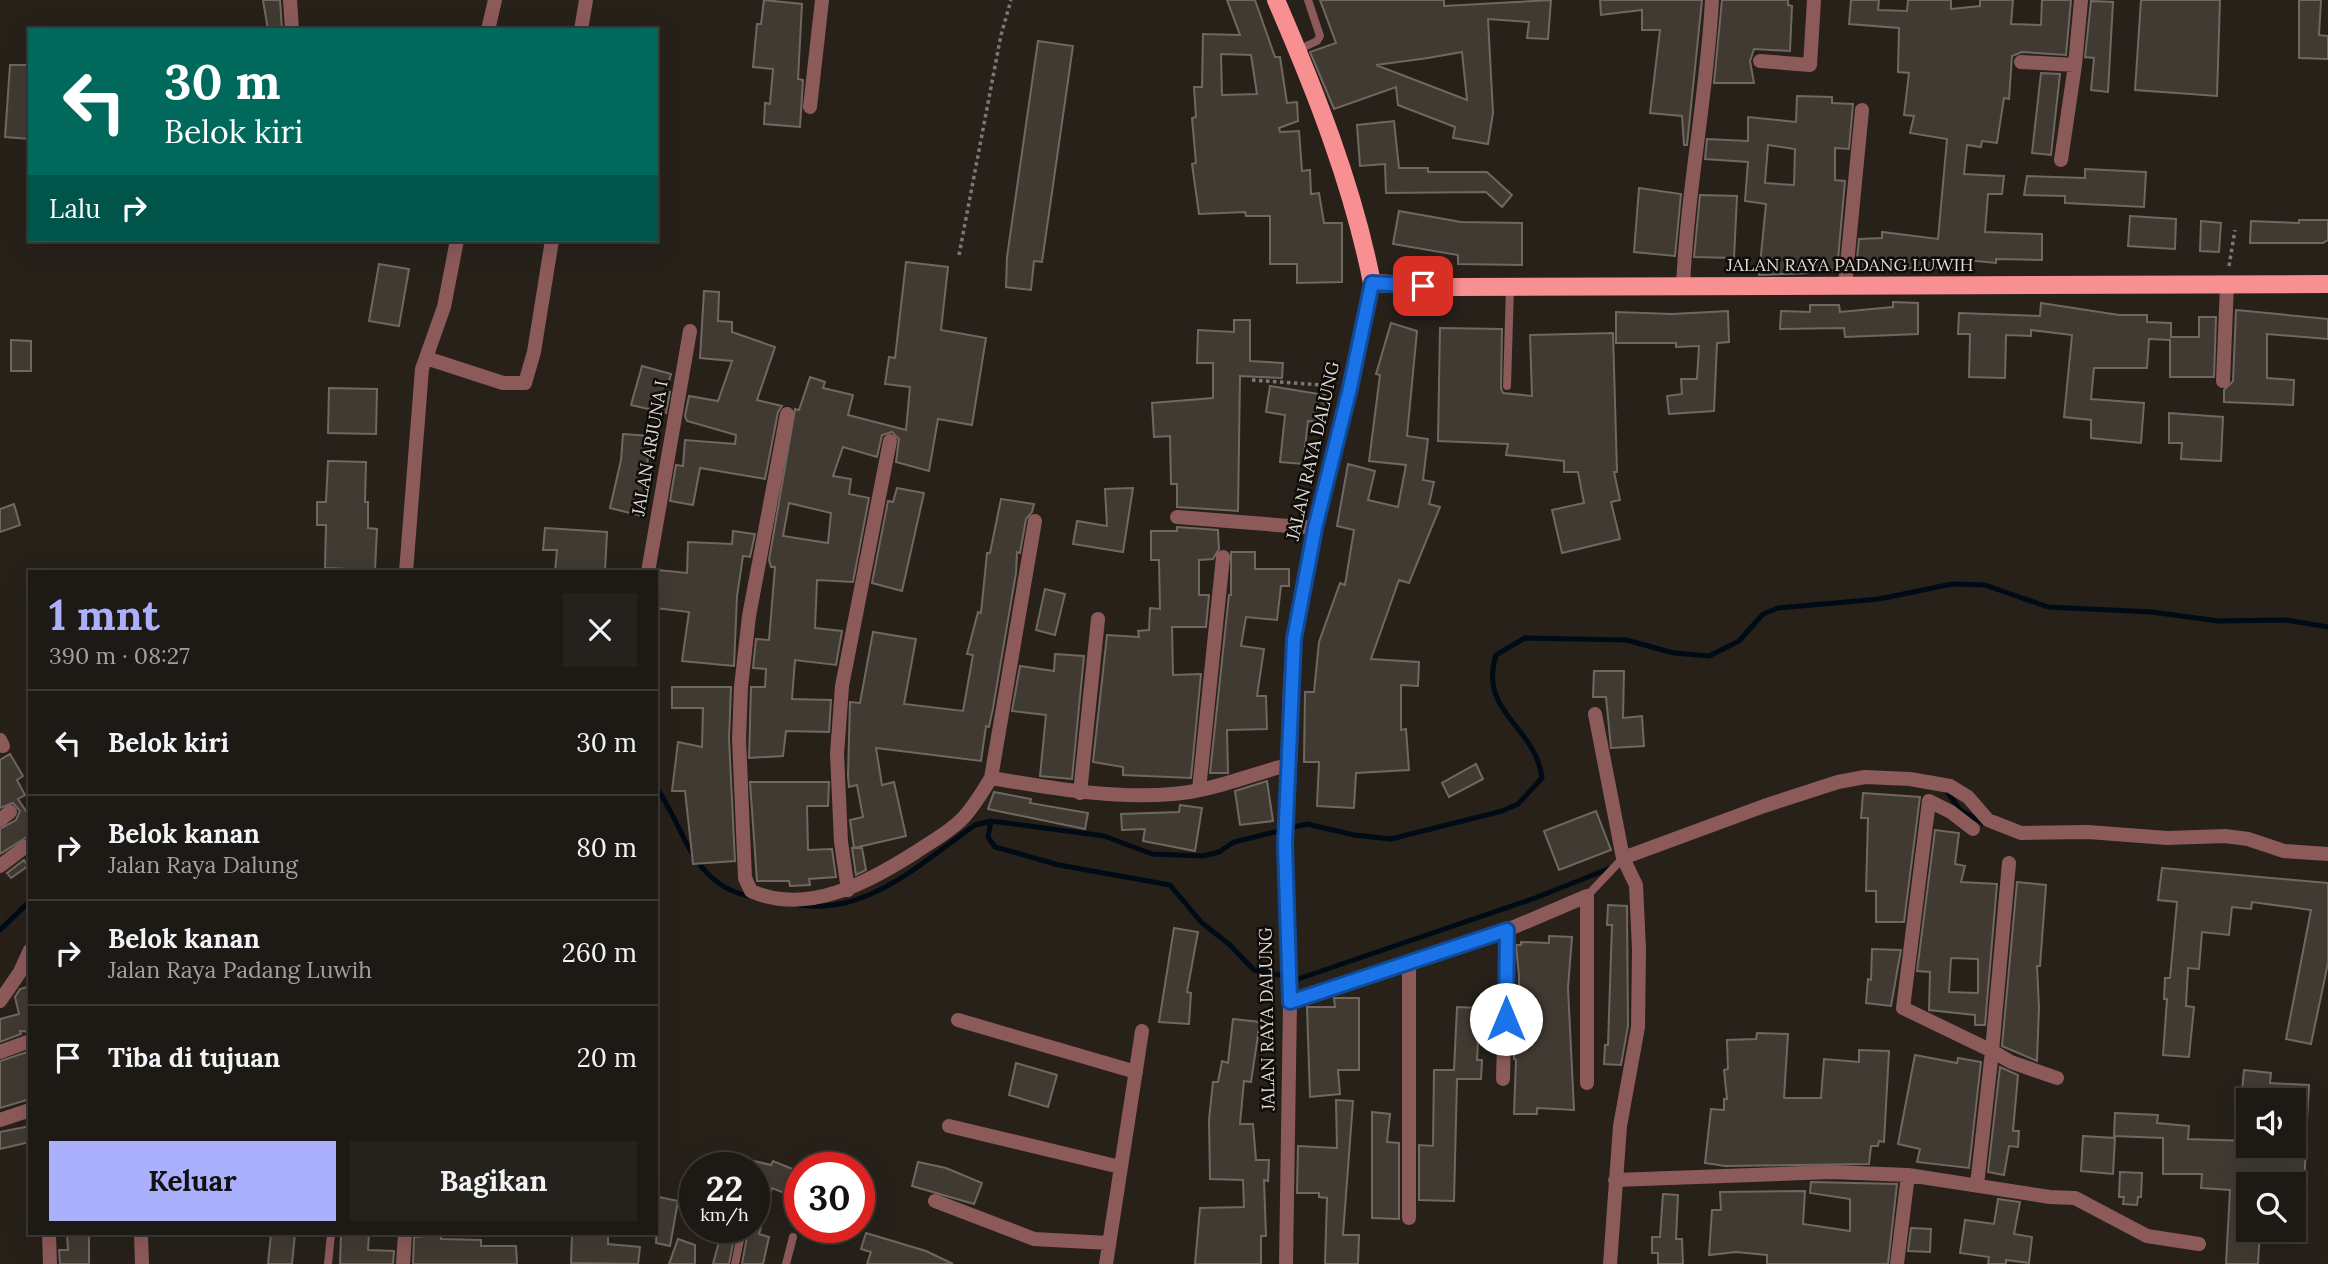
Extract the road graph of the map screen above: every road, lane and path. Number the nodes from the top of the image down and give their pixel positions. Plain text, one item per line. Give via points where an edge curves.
1 (290, 0) edge
2 (495, 0) edge
3 (586, 0) edge
4 (822, 0) edge
5 (1011, 0) edge
6 (1276, 0) edge
7 (1308, 0) edge
8 (1712, 0) edge
9 (1814, 0) edge
10 (2081, 0) edge
11 (292, 28) edge
12 (488, 28) edge
13 (582, 28) edge
14 (1298, 50) junction
15 (1760, 61) dead end
16 (2021, 62) dead end
17 (2075, 65) junction
18 (810, 107) dead end
19 (1862, 110) dead end
20 (2061, 160) dead end
21 (2235, 230) dead end
22 (457, 242) edge
23 (552, 242) edge
24 (959, 255) dead end
25 (1372, 283) junction
26 (2328, 284) edge
27 (1845, 285) junction
28 (2227, 285) junction
29 (1510, 287) junction
30 (1684, 287) junction
31 (690, 331) dead end
32 (426, 358) junction
33 (1252, 380) dead end
34 (2224, 381) dead end
35 (1507, 386) dead end
36 (1350, 388) junction
37 (787, 414) dead end
38 (890, 441) dead end
39 (1177, 517) dead end
40 (1035, 521) dead end
41 (1315, 528) junction
42 (1223, 557) dead end
43 (406, 570) edge
44 (648, 570) edge
45 (1098, 619) dead end
46 (1595, 714) dead end
47 (1287, 765) junction
48 (991, 778) junction
49 (1199, 790) junction
50 (1080, 793) junction
51 (1973, 829) dead end
52 (25, 847) dead end
53 (2328, 854) edge
54 (1623, 858) junction
55 (2008, 863) dead end
56 (0, 866) edge
57 (848, 890) junction
58 (1587, 896) junction
59 (1507, 930) junction
60 (1409, 962) junction
61 (25, 971) edge
62 (0, 1001) edge
63 (1290, 1002) junction
64 (958, 1020) dead end
65 (1142, 1031) dead end
66 (28, 1042) edge
67 (1992, 1051) junction
68 (0, 1052) edge
69 (1136, 1072) junction
70 (2057, 1077) dead end
71 (1503, 1079) dead end
72 (1587, 1083) dead end
73 (28, 1111) edge
74 (0, 1120) edge
75 (949, 1126) dead end
76 (1120, 1167) junction
77 (1908, 1175) junction
78 (1615, 1180) junction
79 (1977, 1185) junction
80 (935, 1201) dead end
81 (1409, 1219) dead end
82 (49, 1235) edge
83 (141, 1235) edge
84 (331, 1235) edge
85 (405, 1235) edge
86 (739, 1243) edge
87 (791, 1243) edge
88 (1108, 1243) junction
89 (2199, 1244) dead end
90 (50, 1264) edge
91 (142, 1264) edge
92 (328, 1264) edge
93 (403, 1264) edge
94 (735, 1264) edge
95 (786, 1264) edge
96 (1106, 1264) edge
97 (1286, 1264) edge
98 (1610, 1264) edge
99 (1897, 1264) edge

1 - 11 street
2 - 12 street
3 - 13 street
4 - 18 street
5 - 24 path
6 - 14 main road, JALAN RAYA DALUNG
7 - 14 lane via 1320,36
8 - 30 street via 1709,62 1686,221
9 - 15 street via 1810,65
10 - 17 street
14 - 25 main road, JALAN RAYA DALUNG via 1345,182
16 - 17 street
17 - 20 street
19 - 27 street
21 - 28 path
22 - 32 street via 444,307
23 - 32 street via 525,383 503,383
25 - 29 main road, JALAN RAYA PADANG LUWIH
25 - 36 street, JALAN RAYA DALUNG
26 - 28 main road, JALAN RAYA PADANG LUWIH
27 - 28 main road, JALAN RAYA PADANG LUWIH
27 - 30 main road, JALAN RAYA PADANG LUWIH
28 - 34 street
29 - 30 main road, JALAN RAYA PADANG LUWIH
29 - 35 lane
31 - 44 street, JALAN ARJUNA I
32 - 43 street
33 - 36 path
36 - 41 street, JALAN RAYA DALUNG
37 - 57 street via 749,616 741,687 745,878 751,891 768,896 812,898
38 - 57 street via 842,686 837,754
39 - 41 street
40 - 48 street
41 - 47 street, JALAN RAYA DALUNG via 1294,639
42 - 49 street
45 - 50 street
46 - 54 street
47 - 49 street
47 - 63 street, JALAN RAYA DALUNG
48 - 50 street
48 - 57 street via 951,829
49 - 50 street
51 - 67 street via 1928,801 1903,1008
52 - 56 street
53 - 54 street via 2284,851 2225,836 2021,833 1988,820 1968,797 1950,786 1865,777 1789,798
54 - 58 lane
54 - 78 street via 1636,885 1638,1014
55 - 67 street
58 - 59 street
58 - 72 street
59 - 60 street
59 - 71 street
60 - 63 street
60 - 81 street
61 - 62 street
63 - 97 street, JALAN RAYA DALUNG
64 - 69 street
65 - 69 street
66 - 68 street
67 - 70 street
67 - 79 street
69 - 76 street
73 - 74 street
75 - 76 street
76 - 88 street
77 - 78 street via 1819,1172
77 - 79 street
77 - 99 street
78 - 98 street
79 - 89 street via 2075,1198 2147,1236
80 - 88 street via 1034,1239
82 - 90 street
83 - 91 street
84 - 92 lane
85 - 93 street
86 - 94 lane
87 - 95 lane
88 - 96 street

